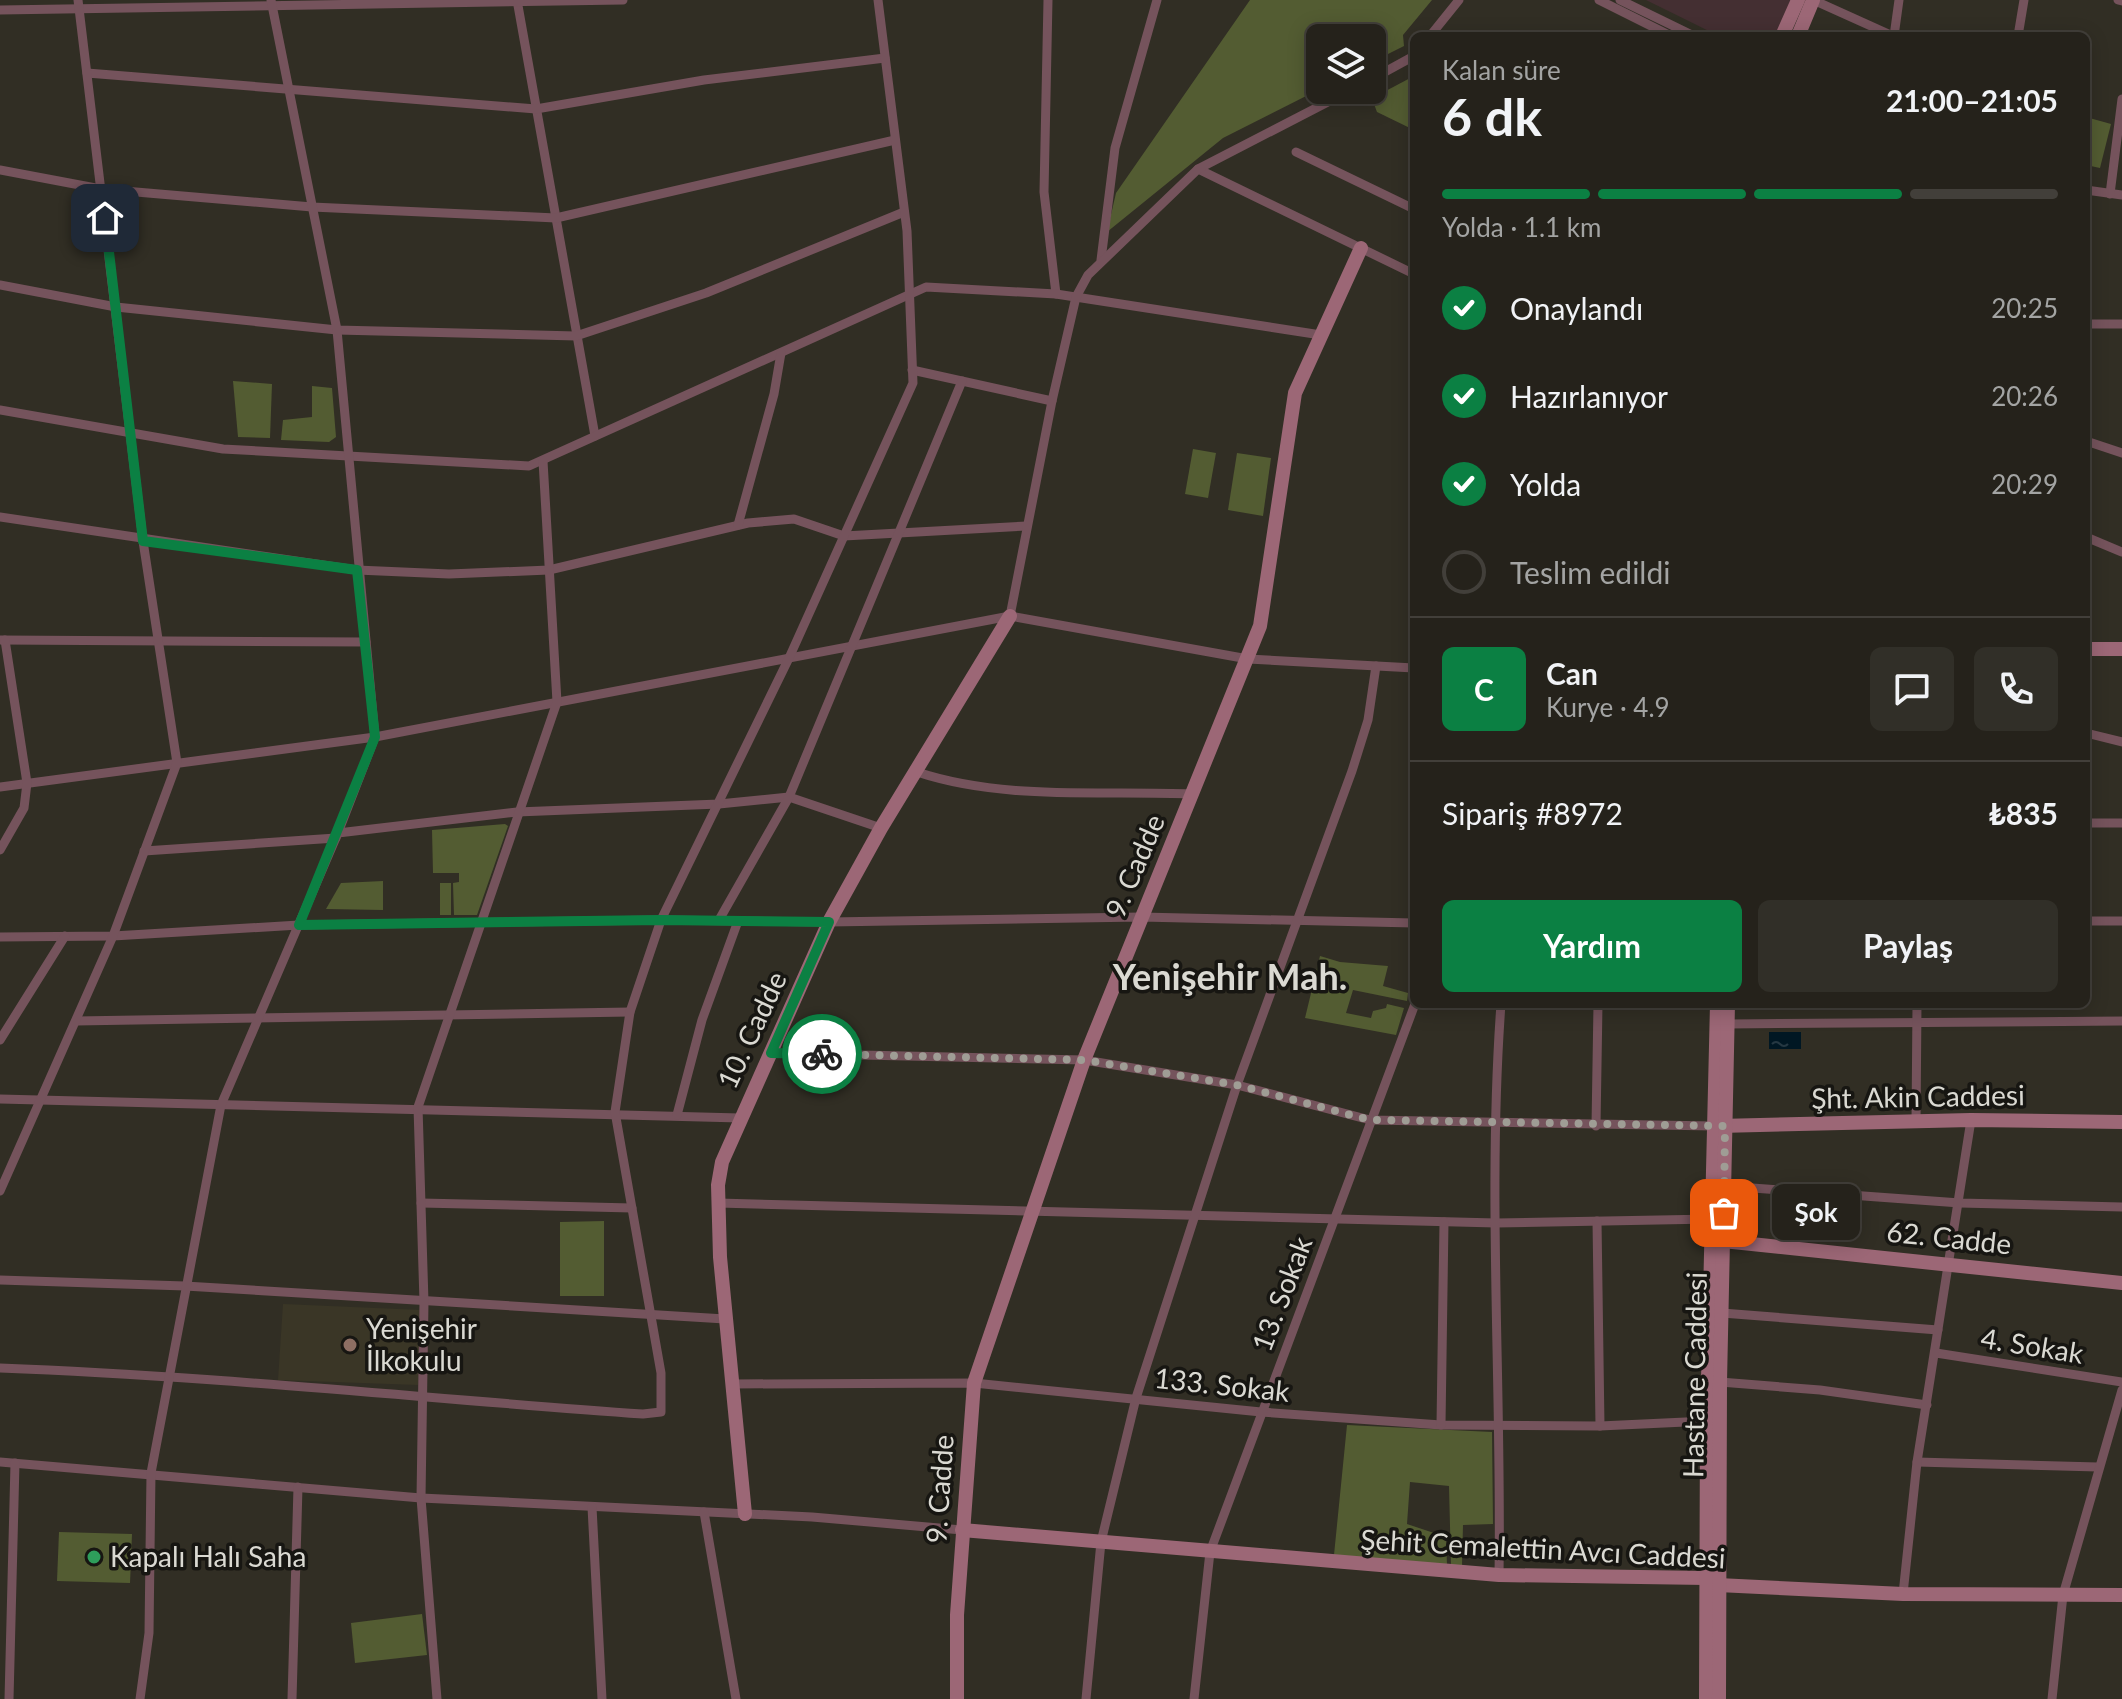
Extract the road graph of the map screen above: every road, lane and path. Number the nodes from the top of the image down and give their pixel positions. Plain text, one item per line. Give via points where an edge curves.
1 (623, 0) edge
2 (878, 0) edge
3 (1048, 0) edge
4 (1157, 0) edge
5 (1459, 0) edge
6 (1599, 0) edge
7 (1620, 0) edge
8 (1798, 0) edge
9 (1813, 0) edge
10 (1899, 0) edge
11 (2024, 0) edge
12 (271, 2) edge
13 (394, 2) edge
14 (517, 2) edge
15 (78, 4) edge
16 (0, 10) edge
17 (1433, 32) edge
18 (1663, 32) edge
19 (1686, 32) edge
20 (1784, 32) edge
21 (1800, 32) edge
22 (1884, 32) edge
23 (1894, 32) edge
24 (2019, 32) edge
25 (885, 58) junction
26 (1410, 58) edge
27 (1386, 71) edge
28 (87, 73) junction
29 (289, 90) junction
30 (2122, 99) edge
31 (1324, 104) edge
32 (536, 109) junction
33 (895, 140) junction
34 (1296, 152) dead end
35 (1198, 169) junction
36 (0, 170) edge
37 (101, 189) junction
38 (2090, 191) edge
39 (2110, 194) junction
40 (2122, 195) edge
41 (312, 207) junction
42 (1410, 207) edge
43 (904, 212) junction
44 (556, 218) junction
45 (1361, 248) junction
46 (1101, 260) junction
47 (1410, 272) edge
48 (0, 285) edge
49 (910, 291) junction
50 (1056, 294) junction
51 (1076, 297) junction
52 (116, 307) junction
53 (2090, 324) edge
54 (2122, 324) edge
55 (337, 330) junction
56 (1321, 335) junction
57 (576, 336) junction
58 (781, 353) junction
59 (912, 370) junction
60 (962, 381) junction
61 (1052, 401) junction
62 (0, 410) edge
63 (133, 435) junction
64 (595, 436) junction
65 (2090, 442) edge
66 (2122, 453) edge
67 (347, 458) junction
68 (543, 461) junction
69 (0, 517) edge
70 (738, 525) junction
71 (1027, 526) junction
72 (901, 533) junction
73 (844, 536) junction
74 (2090, 539) edge
75 (143, 541) junction
76 (2122, 552) edge
77 (357, 570) junction
78 (549, 570) junction
79 (1010, 616) junction
80 (2, 640) edge
81 (160, 642) junction
82 (366, 642) junction
83 (855, 645) junction
84 (2090, 649) edge
85 (2122, 649) edge
86 (789, 658) junction
87 (1248, 659) junction
88 (1376, 666) junction
89 (1410, 668) edge
90 (557, 702) junction
91 (2090, 734) edge
92 (375, 737) junction
93 (2122, 742) edge
94 (177, 763) junction
95 (917, 772) junction
96 (27, 783) junction
97 (0, 787) edge
98 (1193, 794) junction
99 (789, 797) junction
100 (719, 804) junction
101 (517, 812) junction
102 (2090, 823) edge
103 (2122, 823) edge
104 (881, 828) junction
105 (337, 835) junction
106 (0, 850) edge
107 (144, 851) junction
108 (1141, 917) junction
109 (661, 920) junction
110 (719, 920) junction
111 (738, 921) junction
112 (2090, 921) edge
113 (2122, 921) edge
114 (829, 922) junction
115 (1294, 923) junction
116 (1410, 923) edge
117 (480, 924) junction
118 (299, 925) junction
119 (65, 936) junction
120 (113, 936) junction
121 (0, 937) edge
122 (1413, 1008) edge
123 (1501, 1008) edge
124 (1598, 1008) edge
125 (1717, 1008) edge
126 (1728, 1008) edge
127 (1917, 1008) edge
128 (630, 1012) junction
129 (447, 1015) junction
130 (258, 1019) junction
131 (76, 1021) junction
132 (2122, 1021) edge
133 (1917, 1022) junction
134 (1728, 1024) junction
135 (0, 1040) edge
136 (771, 1053) junction
137 (1084, 1060) junction
138 (1237, 1085) junction
139 (0, 1099) edge
140 (40, 1100) junction
141 (221, 1105) junction
142 (418, 1107) junction
143 (615, 1112) junction
144 (677, 1115) junction
145 (740, 1118) junction
146 (1370, 1120) junction
147 (1971, 1120) junction
148 (1916, 1122) junction
149 (2122, 1122) edge
150 (1496, 1123) junction
151 (1596, 1126) junction
152 (1720, 1126) junction
153 (1725, 1186) junction
154 (0, 1191) edge
155 (421, 1203) junction
156 (718, 1203) junction
157 (1960, 1203) junction
158 (2122, 1207) edge
159 (632, 1208) junction
160 (1031, 1211) junction
161 (1336, 1217) junction
162 (1192, 1218) junction
163 (1712, 1219) junction
164 (1597, 1221) junction
165 (1444, 1222) junction
166 (1496, 1223) junction
167 (1723, 1241) junction
168 (1950, 1263) junction
169 (0, 1280) edge
170 (2122, 1283) edge
171 (185, 1286) junction
172 (424, 1302) junction
173 (1722, 1313) junction
174 (652, 1316) junction
175 (725, 1319) junction
176 (1938, 1330) junction
177 (1936, 1353) junction
178 (0, 1368) edge
179 (168, 1375) junction
180 (1720, 1382) junction
181 (2122, 1382) edge
182 (974, 1383) junction
183 (732, 1384) junction
184 (2122, 1390) edge
185 (422, 1397) junction
186 (1136, 1398) junction
187 (1927, 1405) junction
188 (1261, 1412) junction
189 (1707, 1421) junction
190 (1441, 1425) junction
191 (1600, 1426) junction
192 (1501, 1427) junction
193 (0, 1462) edge
194 (1917, 1462) junction
195 (15, 1463) junction
196 (2098, 1467) junction
197 (151, 1473) junction
198 (298, 1487) junction
199 (421, 1498) junction
200 (592, 1507) junction
201 (704, 1512) junction
202 (745, 1514) junction
203 (962, 1530) junction
204 (1101, 1542) junction
205 (1210, 1552) junction
206 (1499, 1575) junction
207 (1712, 1582) junction
208 (1903, 1594) junction
209 (2063, 1595) junction
210 (2122, 1595) edge
211 (9, 1699) edge
212 (140, 1699) edge
213 (292, 1699) edge
214 (437, 1699) edge
215 (602, 1699) edge
216 (736, 1699) edge
217 (957, 1699) edge
218 (1086, 1699) edge
219 (1194, 1699) edge
220 (1706, 1699) edge
221 (1719, 1699) edge
222 (2052, 1699) edge

1 - 14 street
2 - 25 street
3 - 50 street via 1044,192
4 - 46 street via 1115,148
5 - 17 street
6 - 18 street
7 - 19 street
8 - 20 street
9 - 21 street
9 - 22 street
10 - 23 street
11 - 24 street
12 - 13 street
12 - 15 street
12 - 29 street
13 - 14 street
14 - 32 street
15 - 16 street
15 - 28 street
25 - 32 street via 704,80
25 - 33 street
26 - 27 street
28 - 29 street
28 - 37 street
29 - 32 street
29 - 41 street
30 - 39 street
31 - 35 street
32 - 44 street
33 - 43 street
33 - 44 street
34 - 42 street
35 - 45 street
35 - 46 street
36 - 37 street
37 - 41 street
37 - 52 street
38 - 39 street
39 - 40 street
41 - 44 street
41 - 55 street
43 - 49 street
43 - 57 street via 706,293
44 - 57 street
45 - 47 street
45 - 56 street, 9. Cadde
46 - 51 street
48 - 52 street
49 - 50 street via 926,287
49 - 58 street
49 - 59 street
50 - 51 street
51 - 56 street
51 - 61 street
52 - 55 street
52 - 63 street
53 - 54 street
55 - 57 street
55 - 67 street
56 - 87 street, 9. Cadde via 1295,393 1260,626
57 - 64 street
58 - 64 street
58 - 70 street
59 - 60 street
59 - 73 street via 913,383
60 - 61 street
60 - 72 street
61 - 71 street
62 - 63 street
63 - 67 street via 223,449
63 - 75 street
64 - 68 street
65 - 66 street
67 - 68 street via 529,466
67 - 77 street
68 - 78 street
69 - 75 street
70 - 73 street via 794,519
70 - 78 street
71 - 72 street
71 - 79 street
72 - 73 street
72 - 83 street
73 - 86 street
74 - 76 street
75 - 77 street
75 - 81 street
77 - 78 street
77 - 82 street
78 - 90 street
79 - 83 street
79 - 87 street
79 - 95 street, 10. Cadde
80 - 81 street
80 - 96 street
81 - 82 street
81 - 94 street
82 - 92 street
83 - 86 street
83 - 99 street
84 - 85 street
86 - 90 street
86 - 100 street
87 - 88 street
87 - 98 street, 9. Cadde
88 - 89 street
88 - 115 street via 1368,720 1352,771
90 - 92 street
90 - 101 street
91 - 93 street
92 - 94 street
92 - 105 street
94 - 96 street
94 - 107 street
95 - 98 street via 960,786 995,789
95 - 104 street, 10. Cadde
96 - 97 street
96 - 106 street via 24,808
98 - 108 street, 9. Cadde
99 - 100 street
99 - 104 street
99 - 110 street
100 - 101 street
100 - 109 street
101 - 105 street
101 - 117 street
102 - 103 street
104 - 114 street, 10. Cadde
105 - 107 street
105 - 118 street
107 - 120 street
108 - 114 street
108 - 115 street
108 - 137 street, 9. Cadde
109 - 110 street
109 - 117 street
109 - 128 street
110 - 111 street
111 - 114 street
111 - 144 street via 702,1020
112 - 113 street
114 - 136 street, 10. Cadde
115 - 116 street
115 - 138 street
117 - 118 street
117 - 129 street
118 - 120 street
118 - 130 street
119 - 120 street
119 - 121 street
119 - 135 street
120 - 131 street
122 - 146 street, 13. Sokak
123 - 150 street
124 - 151 street
125 - 152 street, Hastane Caddesi
126 - 134 street, Hastane Caddesi
127 - 133 street
128 - 129 street
128 - 143 street
129 - 130 street
129 - 142 street
130 - 131 street
130 - 141 street
131 - 140 street
132 - 133 street
133 - 134 street
133 - 148 street
134 - 152 street, Hastane Caddesi
136 - 137 street
136 - 145 street, 10. Cadde
137 - 138 street
137 - 160 street, 9. Cadde
138 - 146 street
138 - 162 street
139 - 140 street
140 - 141 street
140 - 154 street
141 - 142 street
141 - 171 street
142 - 143 street
142 - 155 street
143 - 144 street
143 - 159 street
144 - 145 street
145 - 156 street, 10. Cadde via 722,1162
146 - 150 street
146 - 161 street, 13. Sokak
147 - 148 street, Şht. Akin Caddesi
147 - 149 street, Şht. Akin Caddesi
147 - 157 street
148 - 152 street, Şht. Akin Caddesi
150 - 151 street
150 - 166 street
151 - 152 street
152 - 153 street, Hastane Caddesi
152 - 163 street, Hastane Caddesi
153 - 157 street
153 - 167 street, Hastane Caddesi
155 - 159 street
155 - 172 street
156 - 160 street
156 - 175 street, 10. Cadde
157 - 158 street
157 - 168 street
159 - 174 street
160 - 162 street
160 - 182 street, 9. Cadde
161 - 162 street
161 - 165 street
161 - 188 street, 13. Sokak
162 - 186 street
163 - 164 street
163 - 189 street, Hastane Caddesi
164 - 166 street
164 - 191 street
165 - 166 street
165 - 190 street
166 - 192 street
167 - 168 street, 62. Cadde
167 - 173 street, Hastane Caddesi
168 - 170 street, 62. Cadde
168 - 176 street
169 - 171 street
171 - 172 street
171 - 179 street
172 - 174 street
172 - 185 street
173 - 176 street
173 - 180 street, Hastane Caddesi
174 - 175 street
174 - 185 street via 661,1412
175 - 183 street, 10. Cadde
176 - 177 street
177 - 181 street, 4. Sokak
177 - 187 street
178 - 179 street
179 - 185 street
179 - 197 street
180 - 187 street
180 - 207 street, Hastane Caddesi
182 - 183 street, 133. Sokak
182 - 186 street, 133. Sokak
182 - 203 street, 9. Cadde
183 - 202 street, 10. Cadde
184 - 196 street
185 - 199 street
186 - 188 street, 133. Sokak
186 - 204 street
187 - 194 street
188 - 190 street, 133. Sokak
188 - 205 street, 13. Sokak
189 - 191 street, 133. Sokak
189 - 207 street, Hastane Caddesi
190 - 192 street, 133. Sokak
191 - 192 street, 133. Sokak
192 - 206 street
193 - 195 street
194 - 196 street
194 - 208 street
195 - 197 street
195 - 211 street
196 - 209 street
197 - 198 street
197 - 212 street via 149,1633
198 - 199 street
198 - 213 street
199 - 200 street
199 - 214 street
200 - 201 street
200 - 215 street
201 - 202 street
201 - 216 street
202 - 203 street
203 - 204 street, Şehit Cemalettin Avcı Caddesi
203 - 217 street, 9. Cadde
204 - 205 street, Şehit Cemalettin Avcı Caddesi
204 - 218 street
205 - 206 street, Şehit Cemalettin Avcı Caddesi
205 - 219 street, 13. Sokak
206 - 207 street, Şehit Cemalettin Avcı Caddesi
207 - 208 street, Şehit Cemalettin Avcı Caddesi
207 - 220 street, Hastane Caddesi
207 - 221 street, Hastane Caddesi
208 - 209 street, Şehit Cemalettin Avcı Caddesi
209 - 210 street, Şehit Cemalettin Avcı Caddesi
209 - 222 street

